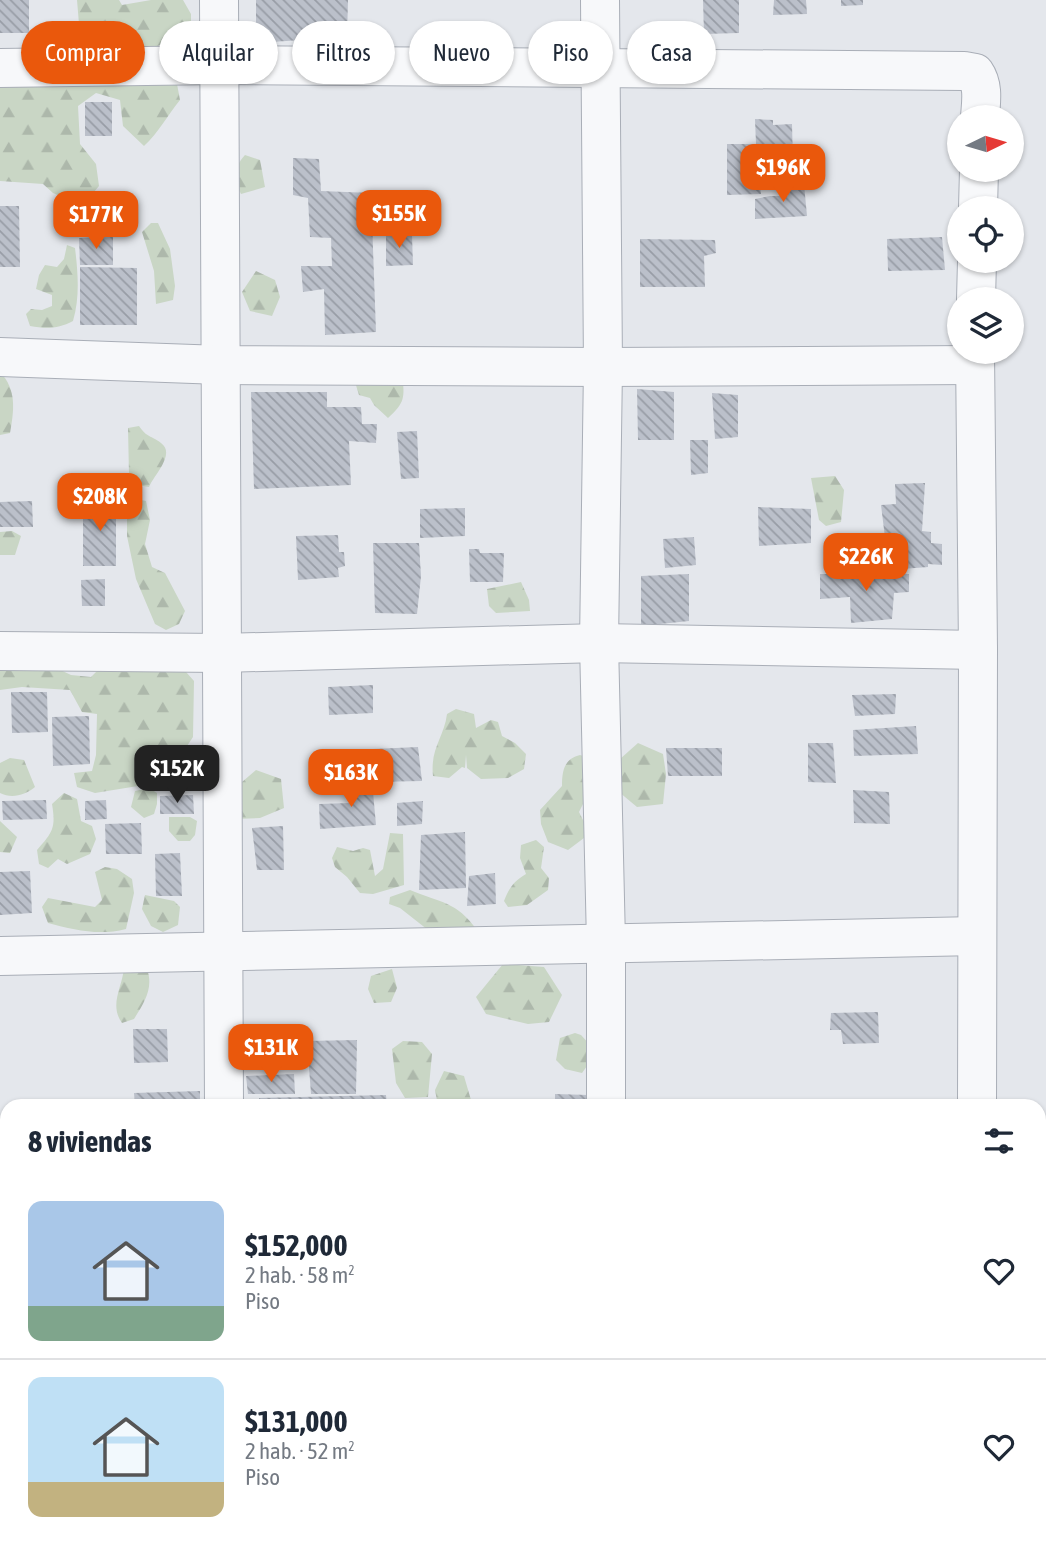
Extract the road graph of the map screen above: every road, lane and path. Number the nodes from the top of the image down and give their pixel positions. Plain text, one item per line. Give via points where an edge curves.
1 (219, 0) edge
2 (600, 0) edge
3 (219, 21) edge
4 (600, 21) edge
5 (278, 65) edge
6 (159, 66) edge
7 (528, 67) edge
8 (0, 68) edge
9 (613, 68) edge
10 (219, 84) edge
11 (600, 84) edge
12 (980, 105) edge
13 (0, 357) edge
14 (947, 360) edge
15 (975, 364) edge
16 (221, 365) junction
17 (603, 367) junction
18 (599, 643) junction
19 (978, 650) junction
20 (0, 651) edge
21 (222, 653) junction
22 (977, 936) junction
23 (606, 942) junction
24 (222, 953) junction
25 (0, 956) edge
26 (224, 1099) edge
27 (606, 1099) edge
28 (977, 1099) edge

1 - 3 street
2 - 4 street
5 - 7 street
6 - 8 street
9 - 12 street via 975,72
10 - 16 street
11 - 17 street
13 - 16 street
14 - 17 street
15 - 19 street
16 - 17 street
16 - 21 street
17 - 18 street
18 - 19 street
18 - 21 street
18 - 23 street
19 - 22 street
20 - 21 street
21 - 24 street
22 - 23 street
22 - 28 street
23 - 24 street
23 - 27 street
24 - 25 street
24 - 26 street

